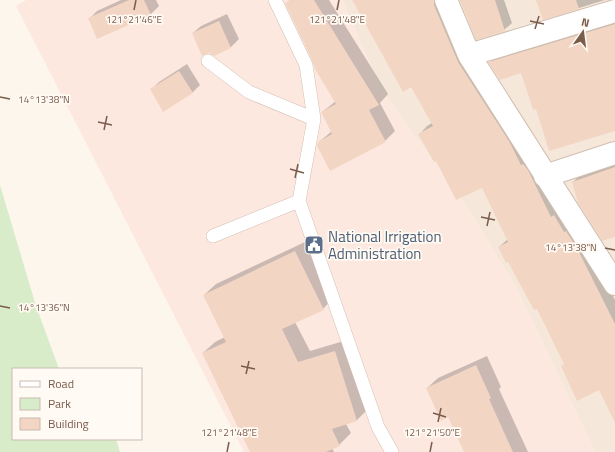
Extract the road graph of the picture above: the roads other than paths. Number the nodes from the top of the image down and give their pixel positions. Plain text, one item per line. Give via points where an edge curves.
1 (275, 0) edge
2 (446, 0) edge
3 (615, 10) edge
4 (469, 55) junction
5 (208, 61) dead end
6 (314, 119) junction
7 (615, 153) edge
8 (545, 176) junction
9 (299, 201) junction
10 (213, 236) dead end
11 (615, 284) edge
12 (392, 452) edge

1 - 6 lane via 306,65
2 - 4 street
3 - 4 street
4 - 8 street
5 - 6 lane via 249,92
6 - 9 lane
7 - 8 street
8 - 11 street
9 - 10 lane
9 - 12 lane via 378,427

